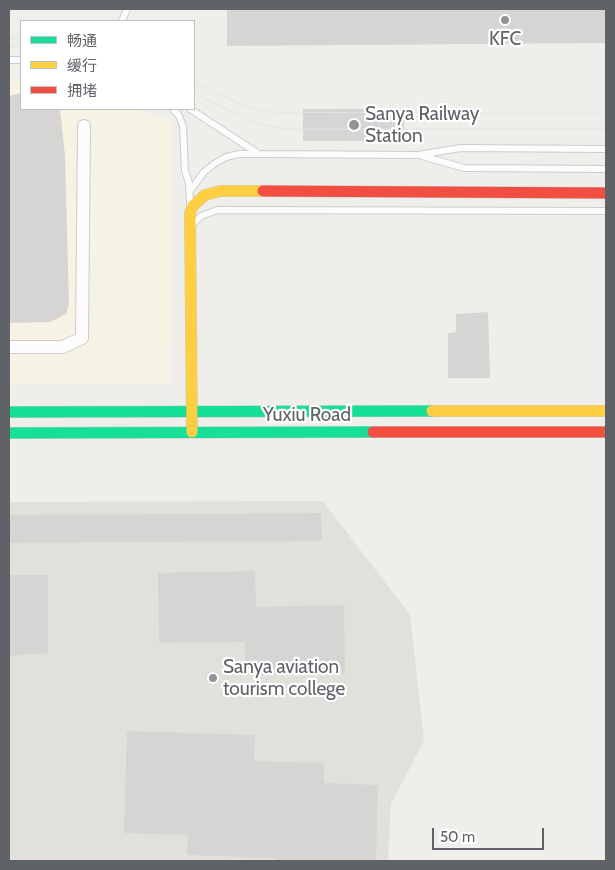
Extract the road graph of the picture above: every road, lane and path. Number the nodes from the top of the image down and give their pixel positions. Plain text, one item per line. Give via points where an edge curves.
1 (174, 110) edge
2 (192, 110) edge
3 (84, 126) dead end
4 (606, 149) edge
5 (258, 154) junction
6 (418, 156) junction
7 (606, 169) edge
8 (190, 191) junction
9 (606, 193) edge
10 (606, 211) edge
11 (190, 213) junction
12 (190, 230) junction
13 (9, 347) edge
14 (606, 411) edge
15 (9, 412) edge
16 (192, 412) junction
17 (192, 432) junction
18 (606, 432) edge
19 (9, 433) edge

1 - 8 lane via 183,126 185,171
2 - 5 lane
3 - 13 street via 82,338 63,347
4 - 6 lane via 461,148
5 - 6 lane
5 - 8 lane via 239,154 214,164
6 - 7 lane via 464,168
8 - 11 lane
9 - 11 main road via 220,191 198,200
10 - 12 lane via 217,210 201,216
11 - 12 main road
12 - 16 main road
14 - 16 main road, Yuxiu Road
15 - 16 main road, Yuxiu Road
16 - 17 main road
17 - 18 main road, Yuxiu Road
17 - 19 main road, Yuxiu Road

